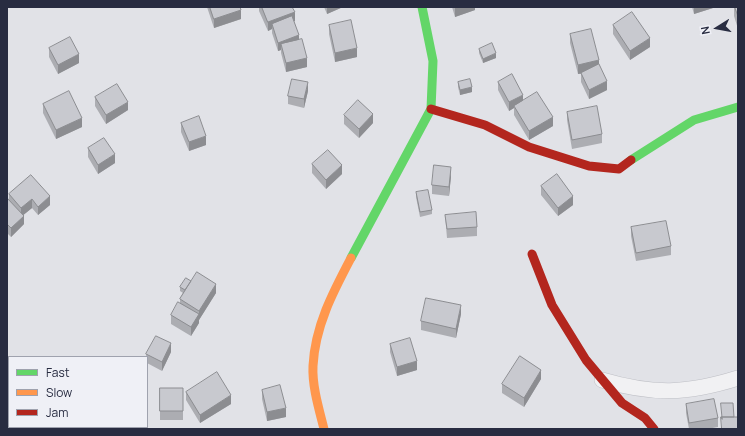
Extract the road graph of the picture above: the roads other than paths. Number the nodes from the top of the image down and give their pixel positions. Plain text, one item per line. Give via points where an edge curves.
1 (422, 7) edge
2 (738, 106) edge
3 (431, 109) junction
4 (532, 254) dead end
5 (738, 378) edge
6 (602, 380) junction
7 (324, 429) edge
8 (654, 429) edge

1 - 3 street via 433,62
2 - 3 street via 694,120 619,169 589,166 529,146 484,125
3 - 7 street via 333,292 317,334 313,367
4 - 6 street via 552,306 586,360
5 - 6 street via 710,387 655,391
6 - 8 street via 622,403 645,418

